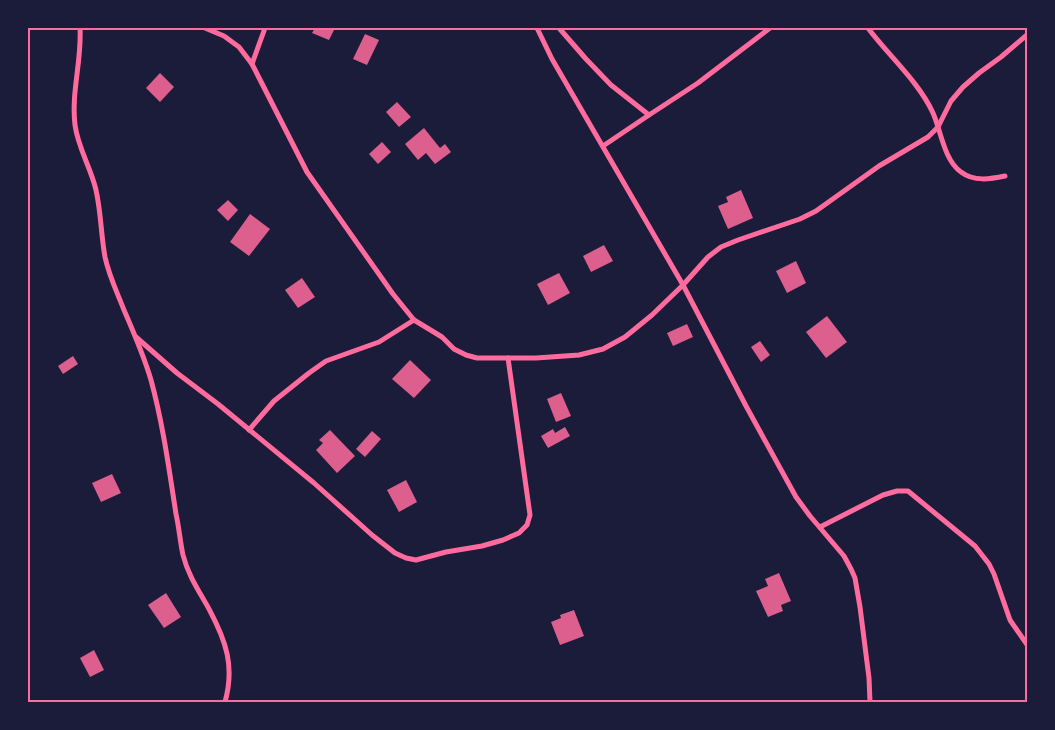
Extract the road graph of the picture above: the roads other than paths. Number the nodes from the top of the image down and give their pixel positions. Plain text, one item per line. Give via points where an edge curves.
1 (80, 28) edge
2 (205, 28) edge
3 (265, 28) edge
4 (537, 28) edge
5 (559, 28) edge
6 (770, 28) edge
7 (868, 28) edge
8 (1028, 34) edge
9 (252, 64) junction
10 (649, 115) junction
11 (938, 127) junction
12 (603, 146) junction
13 (1005, 176) dead end
14 (683, 285) junction
15 (414, 320) junction
16 (136, 337) junction
17 (508, 358) junction
18 (249, 430) junction
19 (820, 528) junction
20 (1028, 646) edge
21 (225, 702) edge
22 (870, 702) edge

1 - 16 street via 74,101 76,126 99,204 111,281
2 - 9 street via 239,47
3 - 9 street
4 - 12 street
5 - 10 street via 611,85
6 - 10 street via 698,83
7 - 11 street via 924,97
8 - 11 street via 963,87 951,101
9 - 15 street via 307,172
10 - 12 street
11 - 13 street via 946,153 960,172 987,180
11 - 14 street via 928,138 879,166 816,211 721,247
12 - 14 street
14 - 17 street via 625,337 603,349 579,355
14 - 19 street via 796,497
15 - 17 street via 466,355
15 - 18 street via 379,342 326,361 308,373 274,401
16 - 18 street
16 - 21 street via 162,430 184,555 229,659
17 - 18 street via 530,515 527,525 519,533 482,546 416,560 395,553
19 - 20 street via 883,495 908,491 982,554 994,574 1010,620
19 - 22 street via 844,556 856,578

